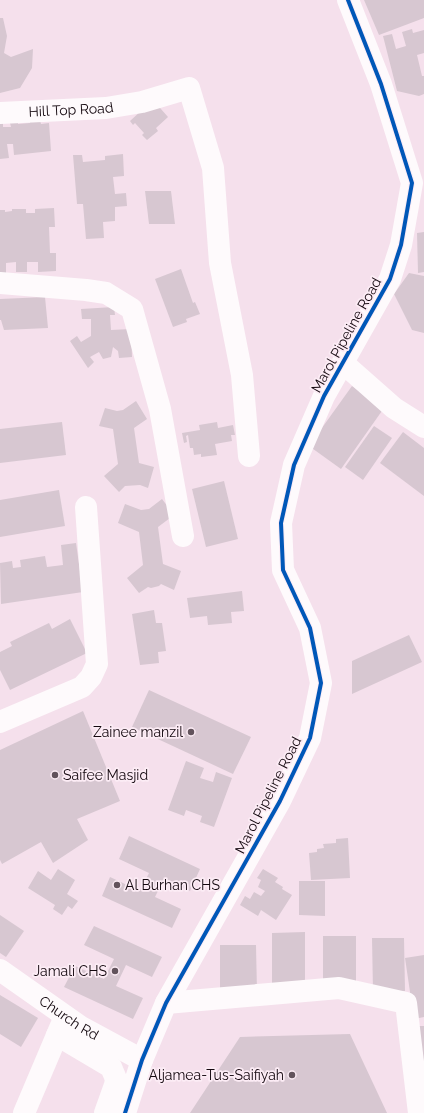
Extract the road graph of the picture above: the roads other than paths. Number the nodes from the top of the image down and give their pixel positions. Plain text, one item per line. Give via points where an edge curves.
1 (348, 0) edge
2 (0, 113) edge
3 (0, 283) edge
4 (343, 363) junction
5 (424, 427) edge
6 (249, 456) dead end
7 (86, 508) dead end
8 (183, 536) dead end
9 (0, 722) edge
10 (0, 970) edge
11 (166, 1003) junction
12 (61, 1026) junction
13 (142, 1060) junction
14 (24, 1113) edge
15 (105, 1113) edge
16 (125, 1113) edge
17 (419, 1113) edge

1 - 4 street, Marol Pipeline Road via 381,84 412,183 401,246 390,279
2 - 6 street, Hill Top Road via 106,108 142,102 189,88 213,168 220,263 242,375
3 - 8 street via 106,293 132,309 160,409
4 - 5 street via 394,408
4 - 11 street, Marol Pipeline Road via 324,396 294,465 281,523 283,570 310,628 321,683 310,738 280,801
7 - 9 street via 97,664 82,687
10 - 12 street, Church Rd
11 - 13 street, Marol Pipeline Road
11 - 17 street via 339,988 406,1003
12 - 13 street, Church Rd via 80,1027
12 - 14 street
12 - 15 street via 112,1067 116,1079 115,1086
13 - 16 street, Marol Pipeline Road

